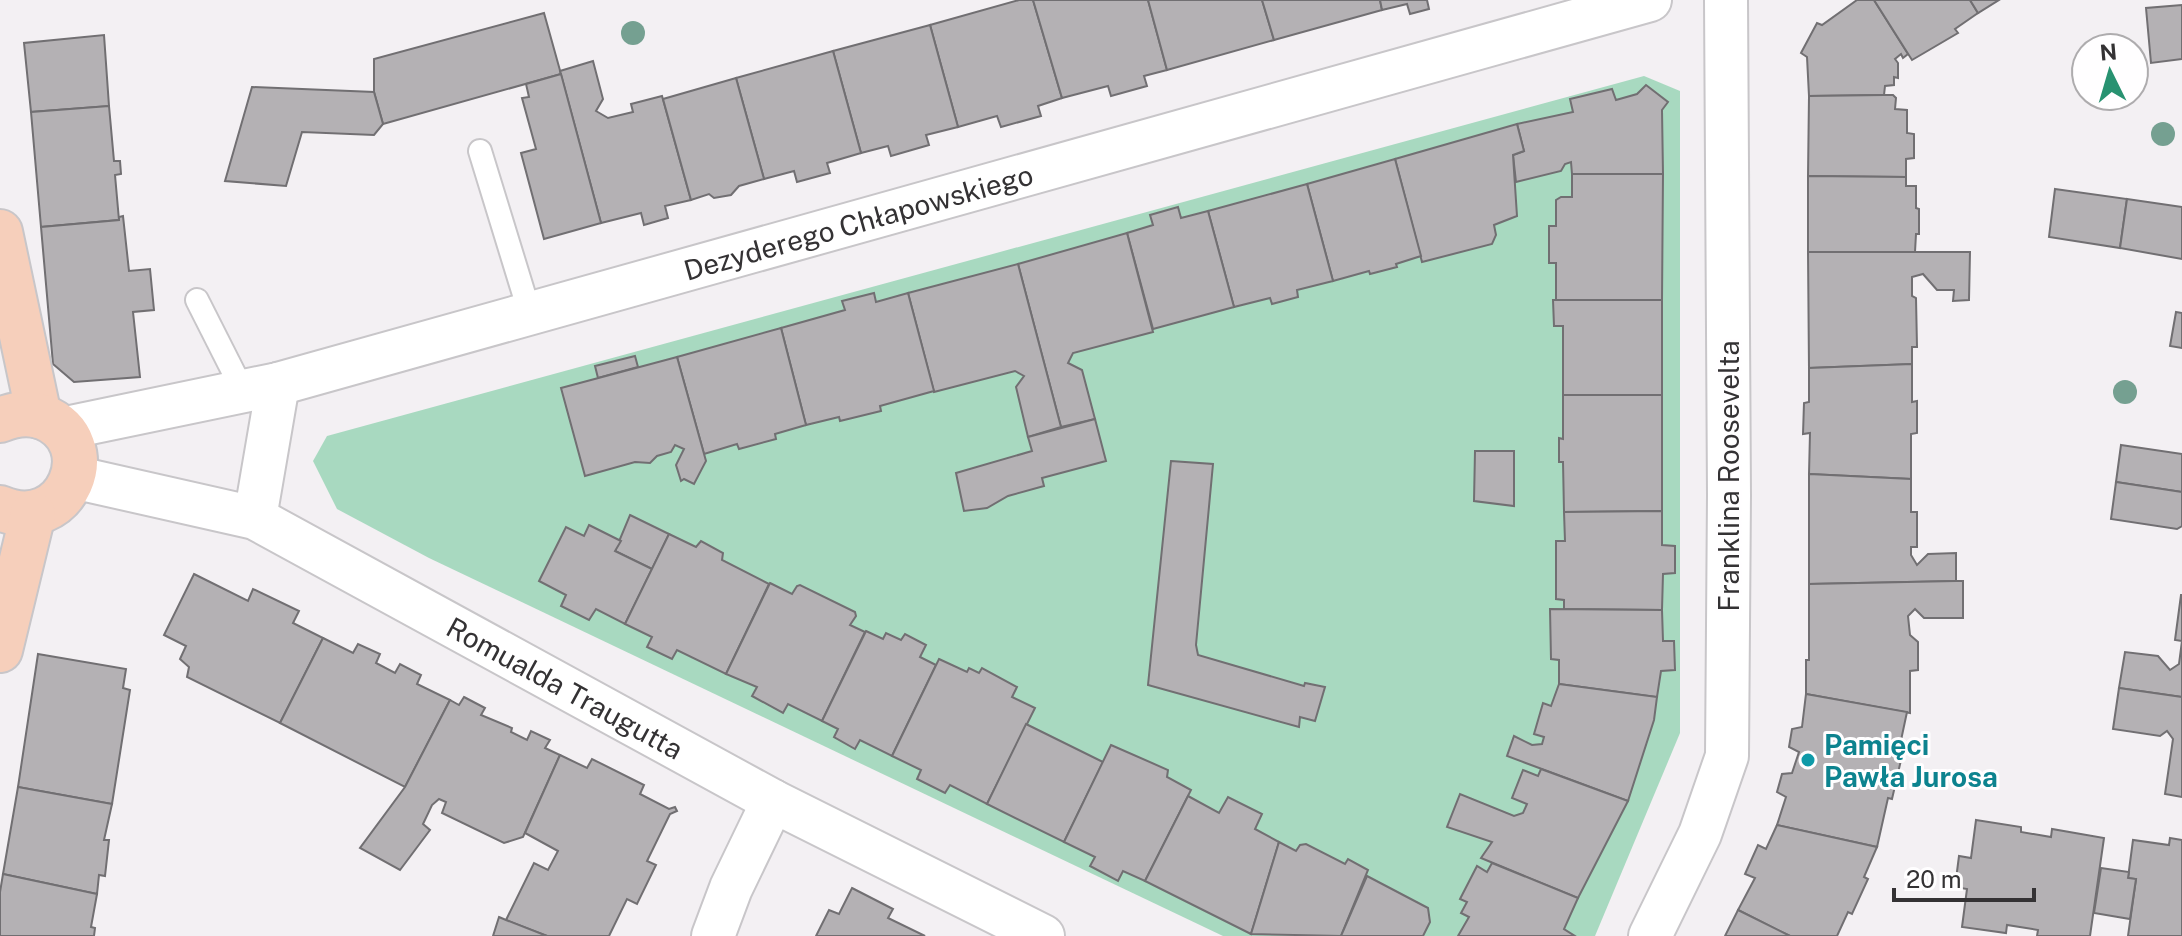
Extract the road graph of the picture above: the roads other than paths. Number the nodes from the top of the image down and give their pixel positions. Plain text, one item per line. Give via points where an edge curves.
1 (1650, 0) edge
2 (1726, 0) edge
3 (480, 151) dead end
4 (0, 232) edge
5 (197, 300) dead end
6 (530, 314) junction
7 (260, 388) junction
8 (33, 421) edge
9 (73, 477) junction
10 (16, 511) edge
11 (255, 518) junction
12 (0, 650) edge
13 (773, 801) junction
14 (713, 936) edge
15 (1043, 936) edge
16 (1650, 936) edge

1 - 6 street, Dezyderego Chłapowskiego
2 - 16 street, Franklina Roosevelta via 1727,756 1700,834
3 - 6 lane
4 - 8 street
5 - 7 lane
6 - 7 street, Dezyderego Chłapowskiego
7 - 8 street, Dezyderego Chłapowskiego
7 - 11 street
8 - 9 street via 73,448
9 - 10 street via 68,490 47,509
9 - 11 street, Romualda Traugutta
10 - 12 street
11 - 13 street, Romualda Traugutta
13 - 14 street
13 - 15 street, Romualda Traugutta

